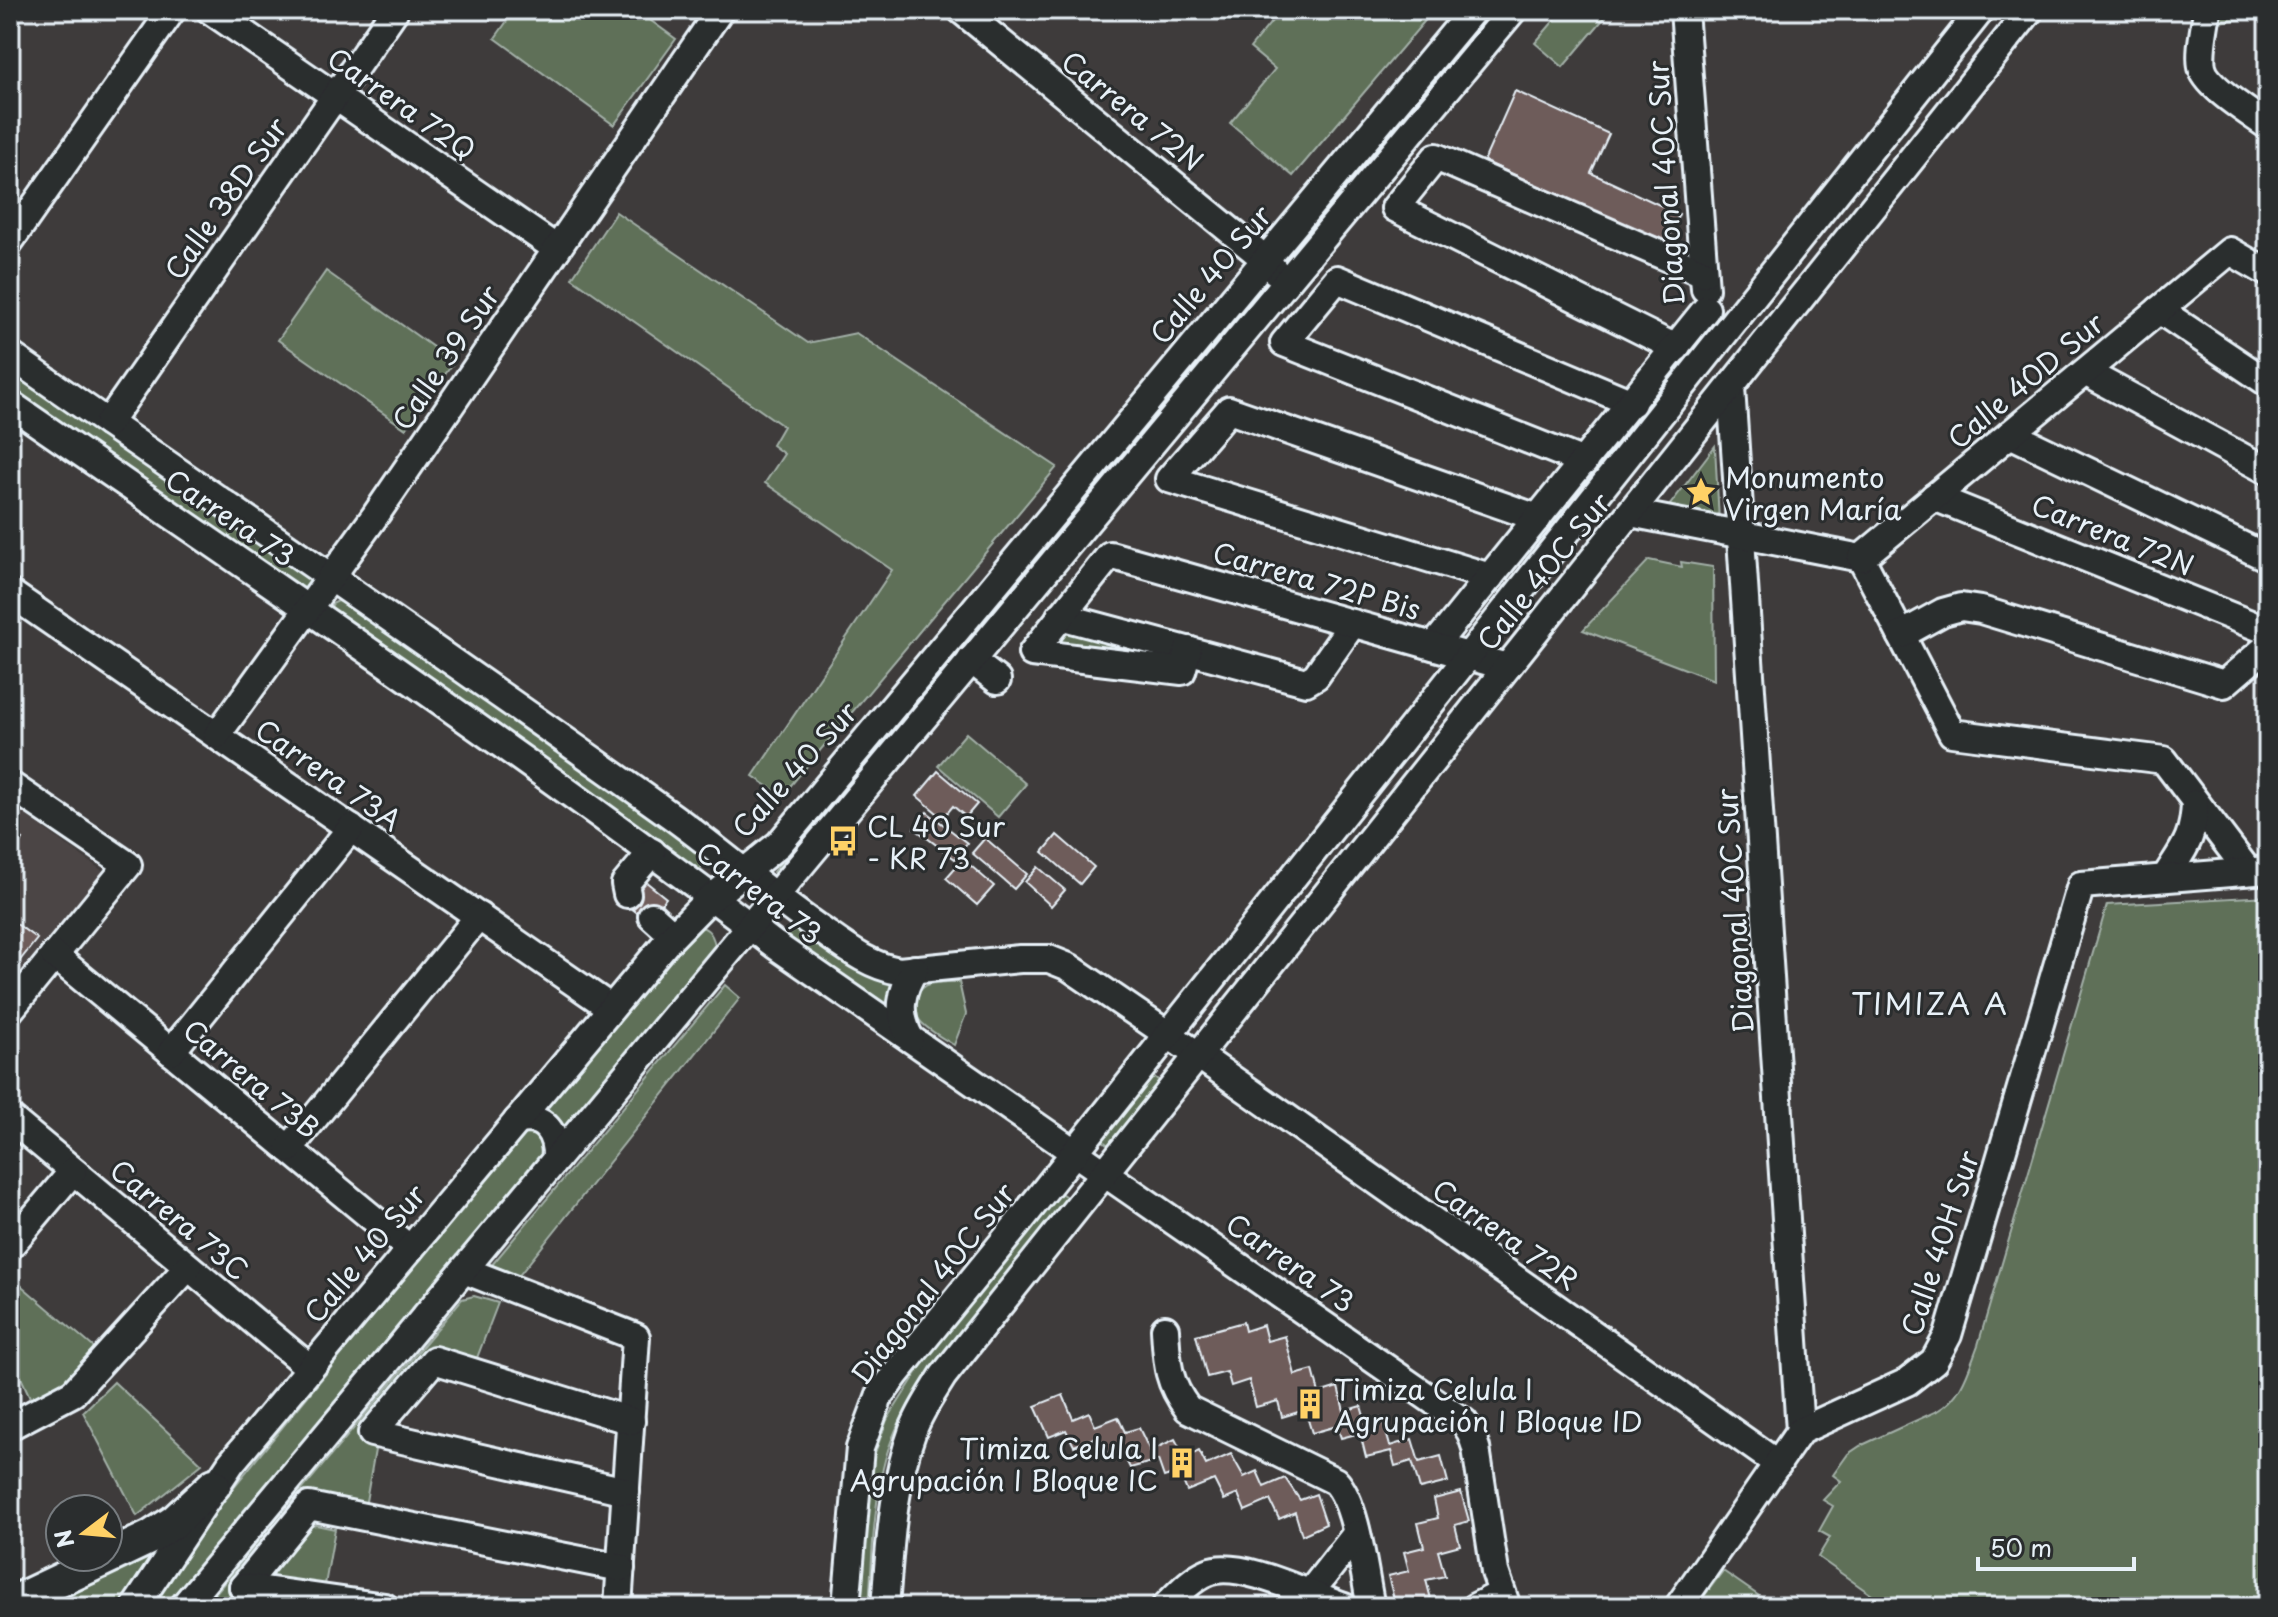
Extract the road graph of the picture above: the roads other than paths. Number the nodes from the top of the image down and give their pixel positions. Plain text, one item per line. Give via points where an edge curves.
1 (172, 10) edge
2 (210, 10) edge
3 (395, 10) edge
4 (720, 10) edge
5 (961, 10) edge
6 (1473, 10) edge
7 (1513, 10) edge
8 (1684, 10) edge
9 (1981, 10) edge
10 (2030, 10) edge
11 (2207, 10) edge
12 (335, 96) junction
13 (2268, 126) edge
14 (1801, 236) junction
15 (10, 241) edge
16 (557, 249) junction
17 (1265, 259) junction
18 (1832, 260) junction
19 (1301, 264) junction
20 (1703, 273) junction
21 (2268, 273) edge
22 (1281, 286) junction
23 (1706, 309) junction
24 (2159, 310) junction
25 (1676, 348) junction
26 (1709, 352) junction
27 (10, 355) edge
28 (2085, 372) junction
29 (2268, 383) edge
30 (1731, 387) junction
31 (1632, 403) junction
32 (10, 404) edge
33 (108, 423) junction
34 (2010, 434) junction
35 (1584, 462) junction
36 (2268, 471) edge
37 (1934, 497) junction
38 (1630, 513) junction
39 (1538, 518) junction
40 (1741, 533) junction
41 (1861, 558) junction
42 (2268, 558) edge
43 (332, 577) junction
44 (1490, 577) junction
45 (10, 593) edge
46 (308, 610) junction
47 (1060, 616) junction
48 (1353, 623) junction
49 (2268, 631) edge
50 (1901, 635) junction
51 (1434, 646) junction
52 (2268, 646) edge
53 (1188, 650) junction
54 (1466, 656) junction
55 (971, 660) junction
56 (1507, 667) junction
57 (997, 680) dead end
58 (217, 735) junction
59 (10, 785) edge
60 (2195, 803) junction
61 (351, 828) junction
62 (652, 852) junction
63 (744, 871) junction
64 (2258, 871) edge
65 (2165, 878) junction
66 (627, 894) dead end
67 (774, 895) junction
68 (712, 897) junction
69 (479, 916) junction
70 (652, 916) dead end
71 (750, 925) junction
72 (673, 935) junction
73 (54, 955) junction
74 (915, 969) junction
75 (611, 1008) junction
76 (10, 1010) edge
77 (1168, 1034) junction
78 (910, 1038) junction
79 (171, 1052) junction
80 (1198, 1055) junction
81 (10, 1118) edge
82 (517, 1121) junction
83 (289, 1149) junction
84 (1075, 1151) junction
85 (556, 1159) junction
86 (73, 1171) junction
87 (1105, 1172) junction
88 (10, 1246) edge
89 (410, 1249) junction
90 (188, 1267) junction
91 (464, 1270) junction
92 (1165, 1329) dead end
93 (310, 1368) junction
94 (631, 1421) junction
95 (10, 1426) edge
96 (1800, 1431) junction
97 (1778, 1464) junction
98 (214, 1485) junction
99 (626, 1491) junction
100 (1356, 1534) junction
101 (621, 1568) junction
102 (1309, 1594) junction
103 (1504, 1601) edge
104 (10, 1604) edge
105 (135, 1607) edge
106 (183, 1607) edge
107 (385, 1607) edge
108 (618, 1607) edge
109 (846, 1607) edge
110 (885, 1607) edge
111 (1165, 1607) edge
112 (1344, 1607) edge
113 (1371, 1607) edge
114 (1475, 1607) edge
115 (1678, 1607) edge

1 - 15 street
2 - 12 street, Carrera 72Q
3 - 12 street, Calle 38D Sur
4 - 16 street, Calle 39 Sur
5 - 17 street, Carrera 72N
6 - 17 street, Calle 40 Sur
7 - 19 street
8 - 20 street, Diagonal 40C Sur
9 - 14 street, Calle 40C Sur
10 - 18 street, Calle 40C Sur
11 - 13 street via 2204,75
12 - 16 street, Carrera 72Q
12 - 33 street, Calle 38D Sur
14 - 18 street
14 - 26 street, Calle 40C Sur
16 - 43 street, Calle 39 Sur
17 - 19 street
17 - 22 street, Carrera 72N
17 - 63 street, Calle 40 Sur via 779,844
18 - 30 street, Calle 40C Sur
19 - 22 street
20 - 23 street, Diagonal 40C Sur
20 - 25 street via 1436,157 1395,208
21 - 24 street, Calle 40D Sur via 2230,251
22 - 55 street
23 - 25 street, Calle 40C Sur
23 - 26 street, Diagonal 40C Sur
24 - 28 street, Calle 40D Sur
24 - 29 street
25 - 31 street, Calle 40C Sur
26 - 54 street, Calle 40C Sur
27 - 33 street, Carrera 73
28 - 34 street, Calle 40D Sur
28 - 36 street
30 - 38 street, Calle 40C Sur
30 - 40 street, Diagonal 40C Sur
31 - 35 street, Calle 40C Sur
31 - 35 street via 1337,279 1284,343
32 - 46 street, Carrera 73
33 - 43 street, Carrera 73
34 - 37 street, Calle 40D Sur
34 - 42 street
35 - 39 street, Calle 40C Sur
37 - 41 street, Calle 40D Sur
37 - 49 street, Carrera 72N
38 - 40 street
38 - 56 street, Calle 40C Sur
39 - 44 street, Calle 40C Sur
39 - 44 street via 1229,410 1169,479
40 - 41 street
40 - 96 street, Diagonal 40C Sur
41 - 50 street
43 - 46 street, Calle 39 Sur
43 - 63 street, Carrera 73
44 - 51 street, Calle 40C Sur
45 - 58 street, Carrera 73A
46 - 58 street, Calle 39 Sur
46 - 62 street, Carrera 73
47 - 48 street, Carrera 72P Bis via 1110,555
47 - 53 street
47 - 53 street via 1032,653 1182,671
48 - 51 street, Carrera 72P Bis
48 - 53 street via 1316,676 1306,682
50 - 52 street via 1943,612 1961,607 1981,610 2224,684
50 - 60 street via 1952,733 2164,760
51 - 54 street, Carrera 72P Bis
54 - 56 street, Carrera 72P Bis
54 - 77 street, Calle 40C Sur
55 - 57 street
55 - 67 street
56 - 80 street, Calle 40C Sur
58 - 61 street, Carrera 73A
59 - 73 street via 128,865
60 - 64 street
60 - 65 street via 2190,840
61 - 69 street, Carrera 73A
61 - 79 street
62 - 66 street via 625,884
62 - 68 street, Carrera 73
63 - 67 street, Carrera 73
63 - 68 street, Calle 40 Sur
64 - 65 street
65 - 96 street, Calle 40H Sur via 2081,885 1948,1335 1934,1361 1907,1382
67 - 71 street
67 - 74 street, Carrera 73 via 871,962 899,971
68 - 71 street, Carrera 73
68 - 72 street, Calle 40 Sur
69 - 75 street, Carrera 73A
69 - 83 street
70 - 72 street
71 - 78 street, Carrera 73
71 - 85 street
72 - 75 street, Calle 40 Sur
73 - 76 street
73 - 79 street, Carrera 73B
74 - 77 street, Carrera 73 via 1049,959
74 - 78 street via 901,999
75 - 82 street, Calle 40 Sur
77 - 80 street, Carrera 73
77 - 84 street, Calle 40C Sur
78 - 84 street, Carrera 73
79 - 83 street, Carrera 73B
80 - 87 street, Calle 40C Sur
80 - 97 street, Carrera 72R
81 - 86 street, Carrera 73C
82 - 85 street via 532,1118 547,1126
82 - 89 street, Calle 40 Sur
83 - 89 street, Carrera 73B
84 - 87 street, Carrera 73
84 - 109 street, Diagonal 40C Sur via 879,1397 860,1448
85 - 91 street
86 - 88 street
86 - 90 street, Carrera 73C
87 - 103 street, Carrera 73 via 1464,1422 1476,1448
87 - 110 street via 943,1376 923,1409 897,1487
89 - 93 street, Calle 40 Sur
90 - 93 street, Carrera 73C
90 - 95 street via 73,1393
91 - 94 street via 636,1337
91 - 106 street
92 - 100 street via 1168,1373 1188,1409 1335,1481 1350,1505
93 - 98 street, Calle 40 Sur
94 - 99 street
94 - 99 street via 434,1360 372,1433
96 - 97 street
97 - 115 street
98 - 104 main road via 151,1537
98 - 105 street, Calle 40 Sur
99 - 101 street
100 - 102 street
100 - 113 street
101 - 107 street via 309,1506 243,1587
101 - 108 street
102 - 111 street via 1227,1568 1192,1582
102 - 112 street
103 - 114 street

